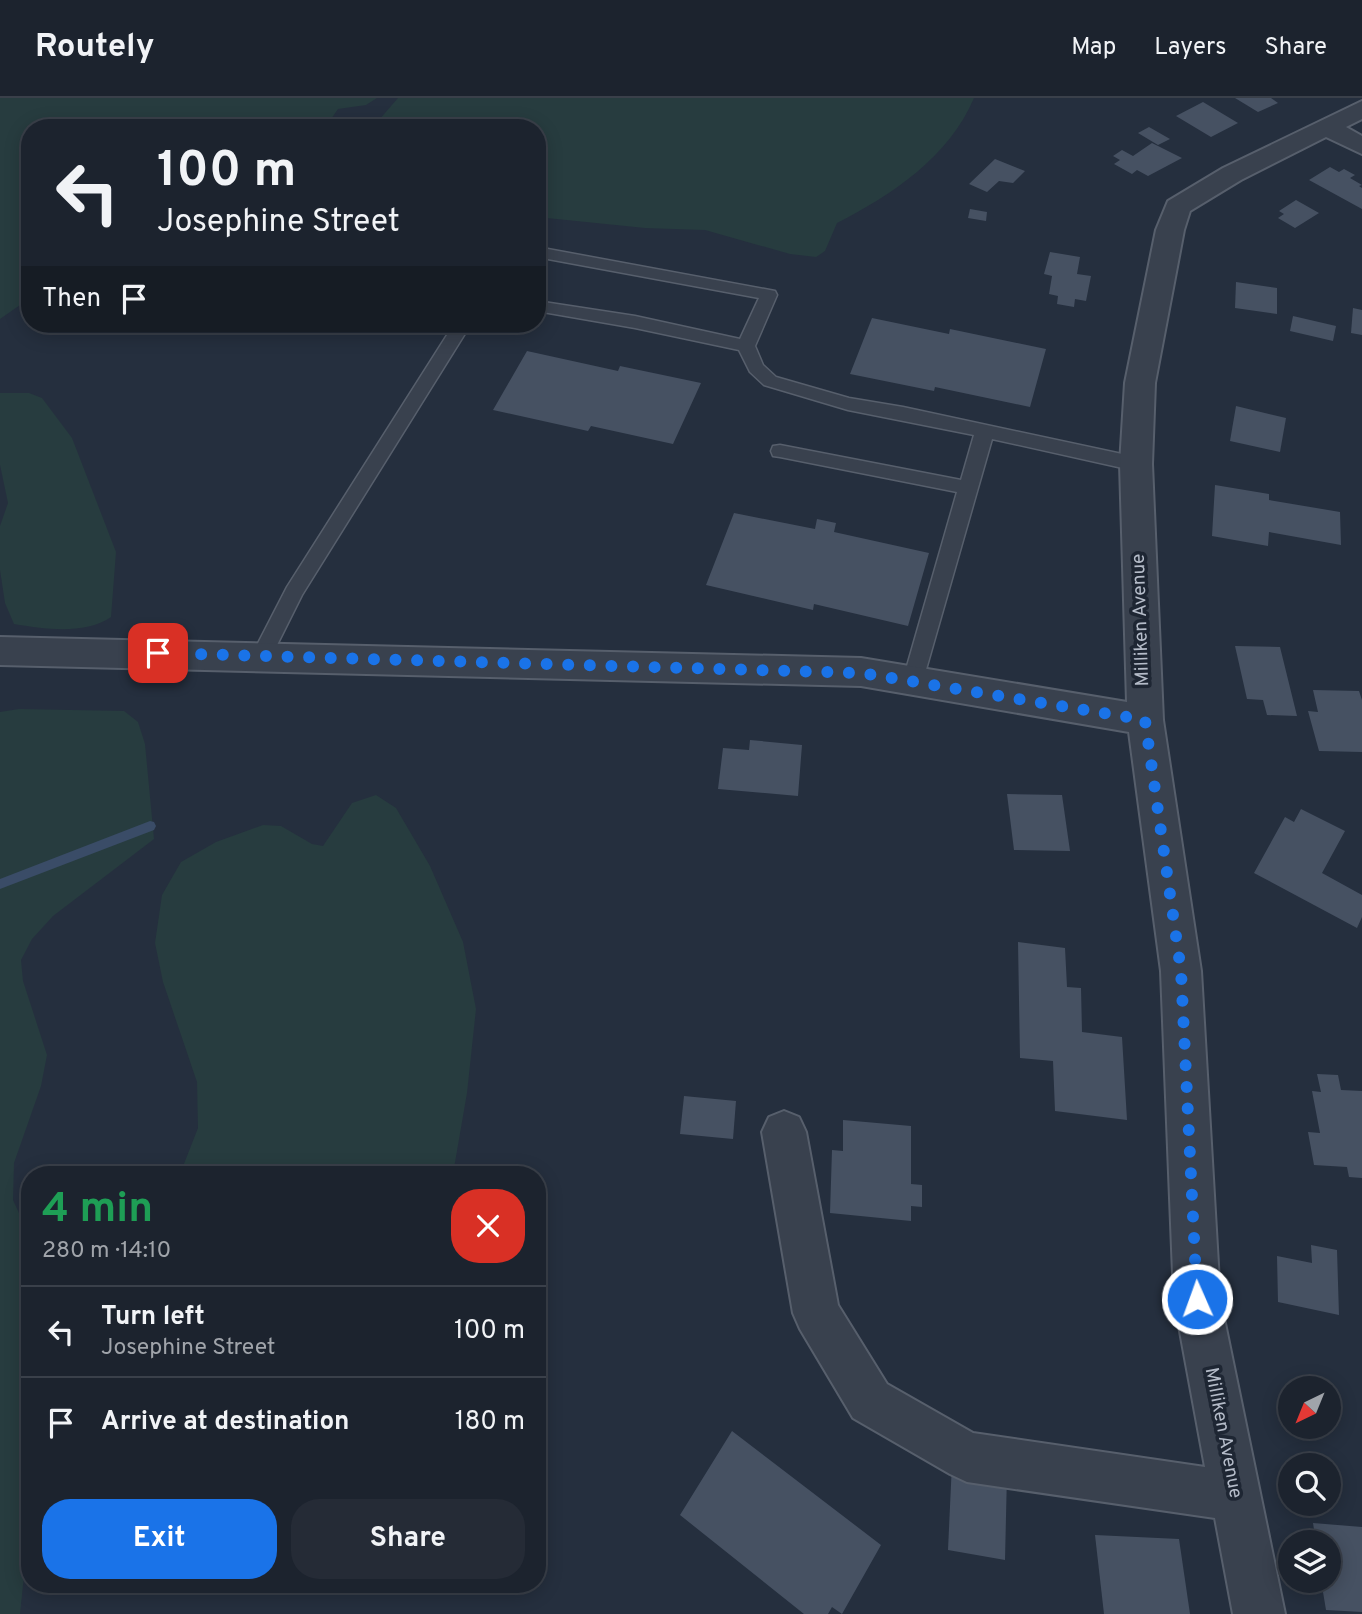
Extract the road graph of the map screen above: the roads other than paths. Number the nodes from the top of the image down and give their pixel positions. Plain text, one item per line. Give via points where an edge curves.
1 (1362, 109) edge
2 (1326, 127) junction
3 (1362, 146) edge
4 (546, 254) edge
5 (546, 307) edge
6 (456, 333) edge
7 (746, 345) junction
8 (984, 433) junction
9 (780, 451) dead end
10 (1136, 464) junction
11 (969, 488) junction
12 (0, 651) edge
13 (262, 655) junction
14 (914, 680) junction
15 (1145, 720) junction
16 (784, 1132) dead end
17 (1236, 1496) junction
18 (1259, 1614) edge

1 - 2 street, Milliken Avenue
2 - 3 street
2 - 10 street, Milliken Avenue via 1178,207 1140,383
4 - 7 lane via 769,295
5 - 7 lane
6 - 13 lane via 294,593
7 - 8 lane via 756,368 770,381 848,404
8 - 10 lane
8 - 11 lane
9 - 11 lane
10 - 15 street, Milliken Avenue
11 - 14 lane
12 - 13 street
13 - 14 street via 861,673
14 - 15 street
15 - 17 street, Milliken Avenue via 1181,971 1197,1299
16 - 17 street via 816,1313 870,1401 967,1457
17 - 18 street, Milliken Avenue

